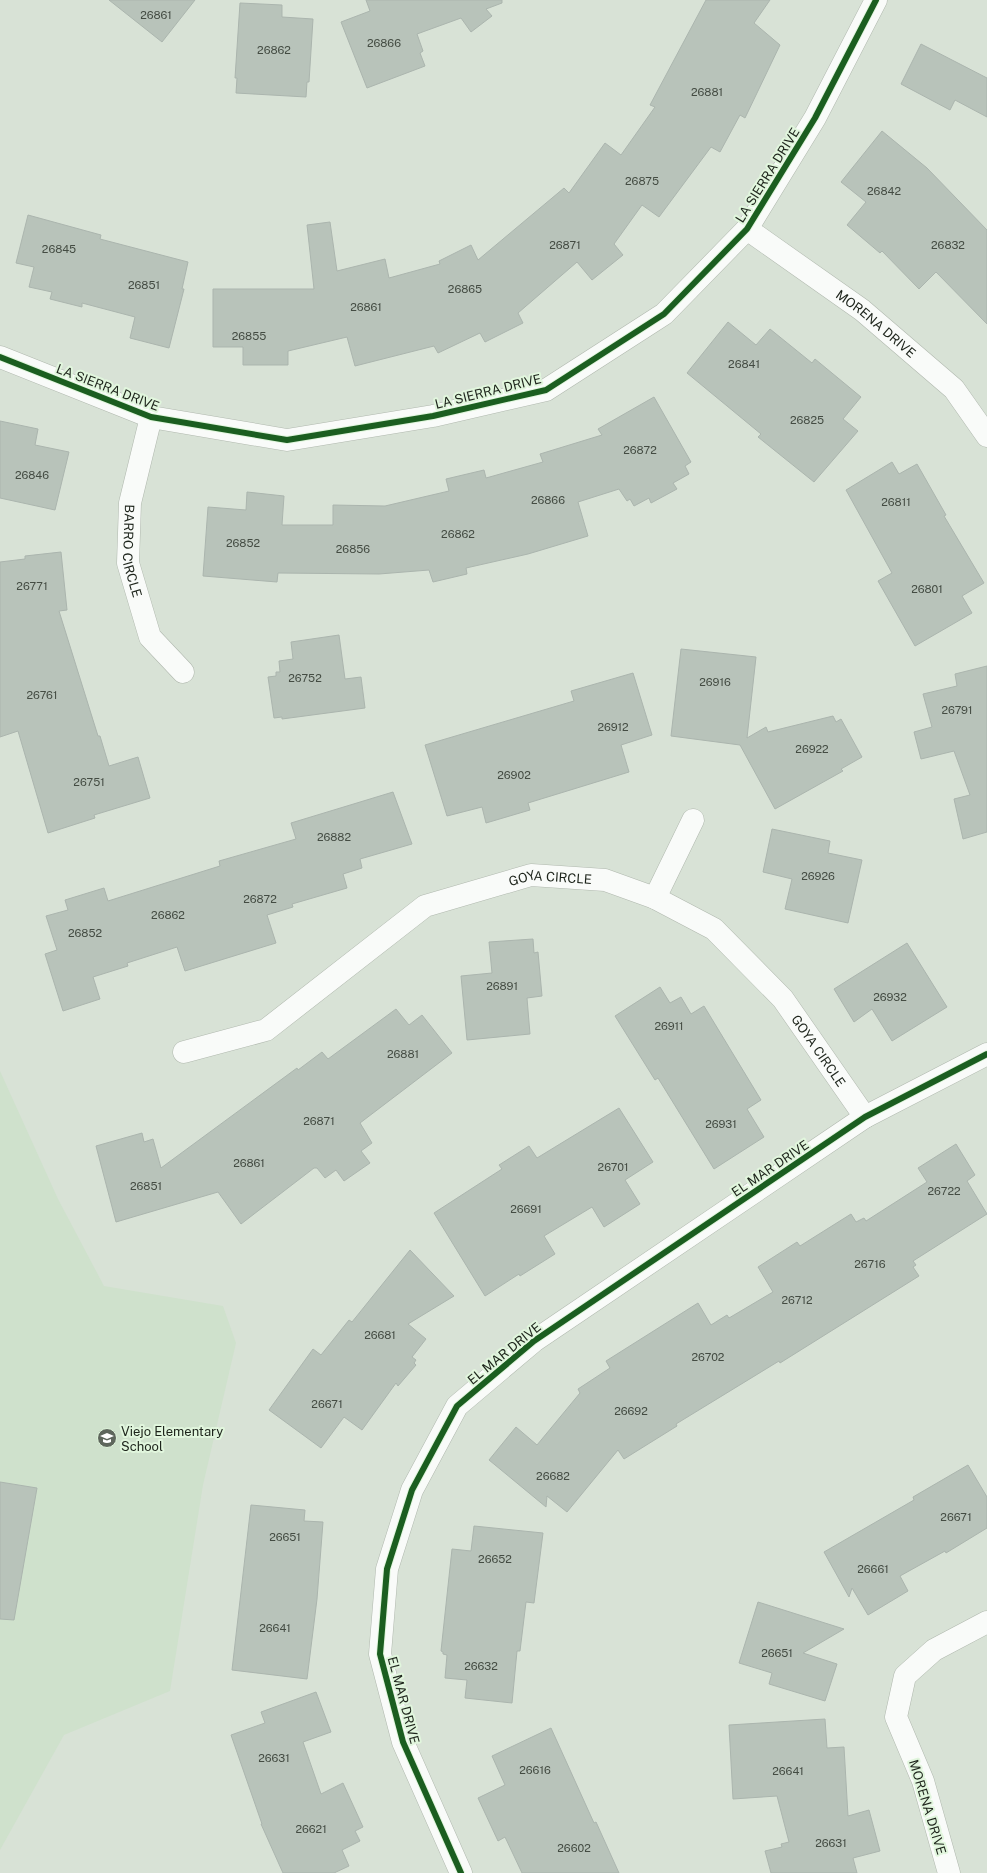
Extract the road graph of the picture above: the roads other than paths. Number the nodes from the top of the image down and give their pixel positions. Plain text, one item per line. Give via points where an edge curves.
1 (876, 0) edge
2 (748, 229) junction
3 (0, 357) edge
4 (151, 417) junction
5 (987, 436) edge
6 (183, 672) dead end
7 (693, 820) dead end
8 (655, 898) junction
9 (184, 1052) dead end
10 (987, 1054) edge
11 (865, 1117) junction
12 (987, 1622) edge
13 (461, 1873) edge
14 (949, 1873) edge

1 - 2 street, LA SIERRA DRIVE via 815,118
2 - 4 street, LA SIERRA DRIVE via 664,314 546,390 433,416 287,440
2 - 5 street, MORENA DRIVE via 862,310 954,389
3 - 4 street, LA SIERRA DRIVE
4 - 6 street, BARRO CIRCLE via 130,503 128,563 150,637
7 - 8 street
8 - 9 street, GOYA CIRCLE via 605,880 531,875 425,906 266,1030
8 - 11 street, GOYA CIRCLE via 714,929 783,1000
10 - 11 street, EL MAR DRIVE
11 - 13 street, EL MAR DRIVE via 534,1341 457,1406 412,1490 386,1569 380,1654 402,1742
12 - 14 street, MORENA DRIVE via 934,1650 905,1676 896,1717 923,1781

